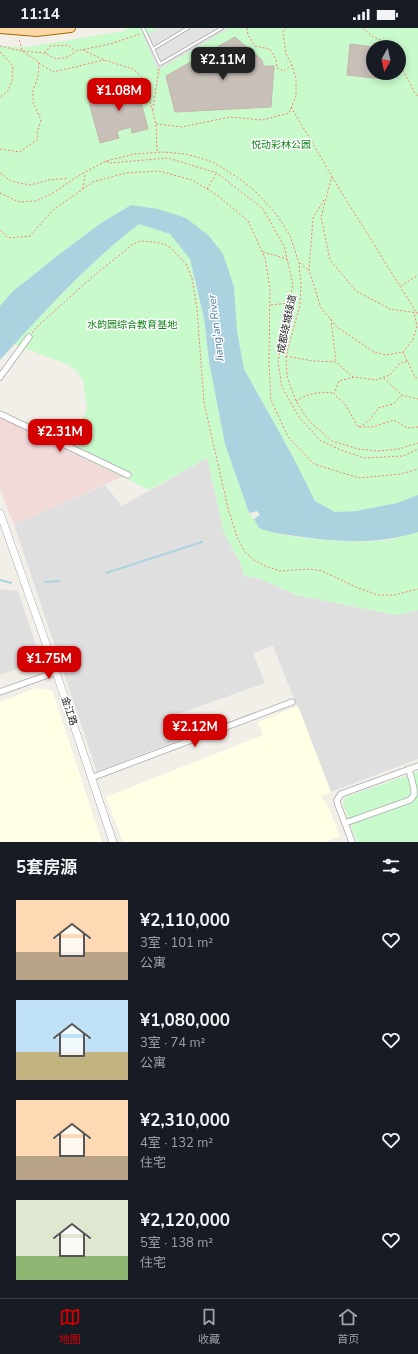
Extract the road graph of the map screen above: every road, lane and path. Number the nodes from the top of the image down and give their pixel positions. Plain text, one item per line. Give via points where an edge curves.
1 (71, 28) edge
2 (143, 28) edge
3 (188, 28) edge
4 (222, 28) edge
5 (247, 28) edge
6 (286, 28) edge
7 (363, 28) edge
8 (0, 29) edge
9 (18, 31) junction
10 (145, 32) junction
11 (380, 40) edge
12 (0, 46) edge
13 (83, 50) junction
14 (153, 50) junction
15 (22, 51) junction
16 (76, 51) junction
17 (0, 52) edge
18 (45, 53) junction
19 (104, 60) junction
20 (39, 62) junction
21 (160, 64) junction
22 (292, 66) junction
23 (406, 76) edge
24 (418, 96) edge
25 (0, 97) edge
26 (291, 107) junction
27 (153, 110) junction
28 (156, 124) junction
29 (0, 149) edge
30 (157, 153) junction
31 (106, 161) junction
32 (85, 172) junction
33 (0, 173) edge
34 (217, 173) junction
35 (332, 176) junction
36 (68, 178) dead end
37 (83, 189) junction
38 (207, 189) junction
39 (0, 193) edge
40 (326, 198) junction
41 (0, 230) edge
42 (262, 252) junction
43 (288, 260) junction
44 (299, 263) junction
45 (308, 270) junction
46 (418, 275) edge
47 (401, 286) junction
48 (290, 302) junction
49 (270, 305) junction
50 (414, 312) junction
51 (418, 313) edge
52 (331, 319) junction
53 (418, 327) edge
54 (30, 337) joint
55 (402, 352) junction
56 (286, 356) junction
57 (407, 361) junction
58 (336, 362) junction
59 (0, 377) edge
60 (384, 377) junction
61 (354, 378) junction
62 (418, 379) edge
63 (334, 394) junction
64 (402, 395) junction
65 (418, 399) edge
66 (296, 401) junction
67 (0, 414) edge
68 (358, 427) junction
69 (418, 427) edge
70 (418, 443) edge
71 (418, 449) edge
72 (418, 469) edge
73 (128, 475) dead end
74 (0, 513) edge
75 (418, 589) edge
76 (56, 672) junction
77 (0, 692) edge
78 (292, 702) dead end
79 (418, 766) edge
80 (409, 769) junction
81 (91, 778) junction
82 (345, 823) junction
83 (113, 842) edge
84 (352, 842) edge

1 - 9 main road via 37,32
2 - 10 lane
3 - 14 lane
4 - 21 lane
5 - 22 path via 255,46 270,49 276,59 277,68 284,70
6 - 22 path via 283,32 286,54
7 - 11 path
8 - 9 main road
9 - 15 path
10 - 13 path
10 - 14 lane
12 - 15 path
13 - 16 path
13 - 19 path
14 - 21 lane
15 - 18 path
15 - 20 path
16 - 18 path via 68,58 56,59
16 - 18 path via 68,45 50,46
17 - 25 path via 13,66 8,91
19 - 20 path via 53,72
19 - 27 path via 133,69 144,79
20 - 29 path via 33,91 33,102 41,120 38,139 20,152
21 - 27 path
22 - 26 path via 296,79 296,96
23 - 24 path
26 - 28 path via 289,113 262,120 230,117 182,127
26 - 35 path
27 - 28 path
28 - 30 path
30 - 31 path, 成都绕城绿道 via 135,154
30 - 44 path, 成都绕城绿道 via 186,154 213,162 240,179 277,215 290,236
31 - 32 path, 成都绕城绿道
31 - 34 path via 111,164 168,158
32 - 37 path
32 - 39 path, 成都绕城绿道 via 36,201 19,202
33 - 36 path via 10,181 30,185
34 - 38 path
34 - 43 path via 263,209 284,246
35 - 40 path
35 - 47 path
37 - 38 path via 93,182 126,173 159,171 192,180
37 - 41 path via 53,210 30,236 8,238
38 - 42 path via 248,221
40 - 45 path via 313,218
40 - 50 path via 321,216 330,260 356,292 390,309
42 - 43 path
42 - 49 path via 270,289
43 - 48 path via 293,284
44 - 45 path
44 - 56 path, 成都绕城绿道 via 300,305
45 - 52 path via 321,308
46 - 47 path
47 - 51 path
48 - 49 path
48 - 71 path via 278,362 282,387 299,417 321,441 364,458 403,456
49 - 72 path via 271,400 288,437 314,464 358,478 401,474
50 - 51 path
50 - 53 path
52 - 55 path via 337,327 374,352 386,355
52 - 58 path
53 - 55 path via 413,340
54 - 59 street
54 - 75 path via 38,326 132,245 140,241 164,244 171,248 186,264 192,278 197,309 204,403 228,508 237,538 245,552 265,566 280,571 322,571 378,595 394,595
55 - 57 path
56 - 58 path
56 - 66 path, 成都绕城绿道 via 287,377
57 - 60 path via 399,364 390,375
57 - 62 path
58 - 61 path
60 - 61 path via 376,380
60 - 64 path
61 - 63 path via 339,382
63 - 66 path via 322,392
63 - 68 path via 345,404
64 - 65 path
64 - 68 path via 393,404 378,408 369,421
66 - 70 path, 成都绕城绿道 via 309,421 332,441 358,449 378,451 399,449
67 - 73 street
68 - 69 path via 372,427 394,420 407,428
74 - 76 street, 金江路
76 - 77 street
76 - 81 street, 金江路
78 - 81 street
79 - 80 street
80 - 82 street via 414,789 414,795 410,800
80 - 82 street via 341,794 337,800
81 - 83 street, 金江路
82 - 84 street

